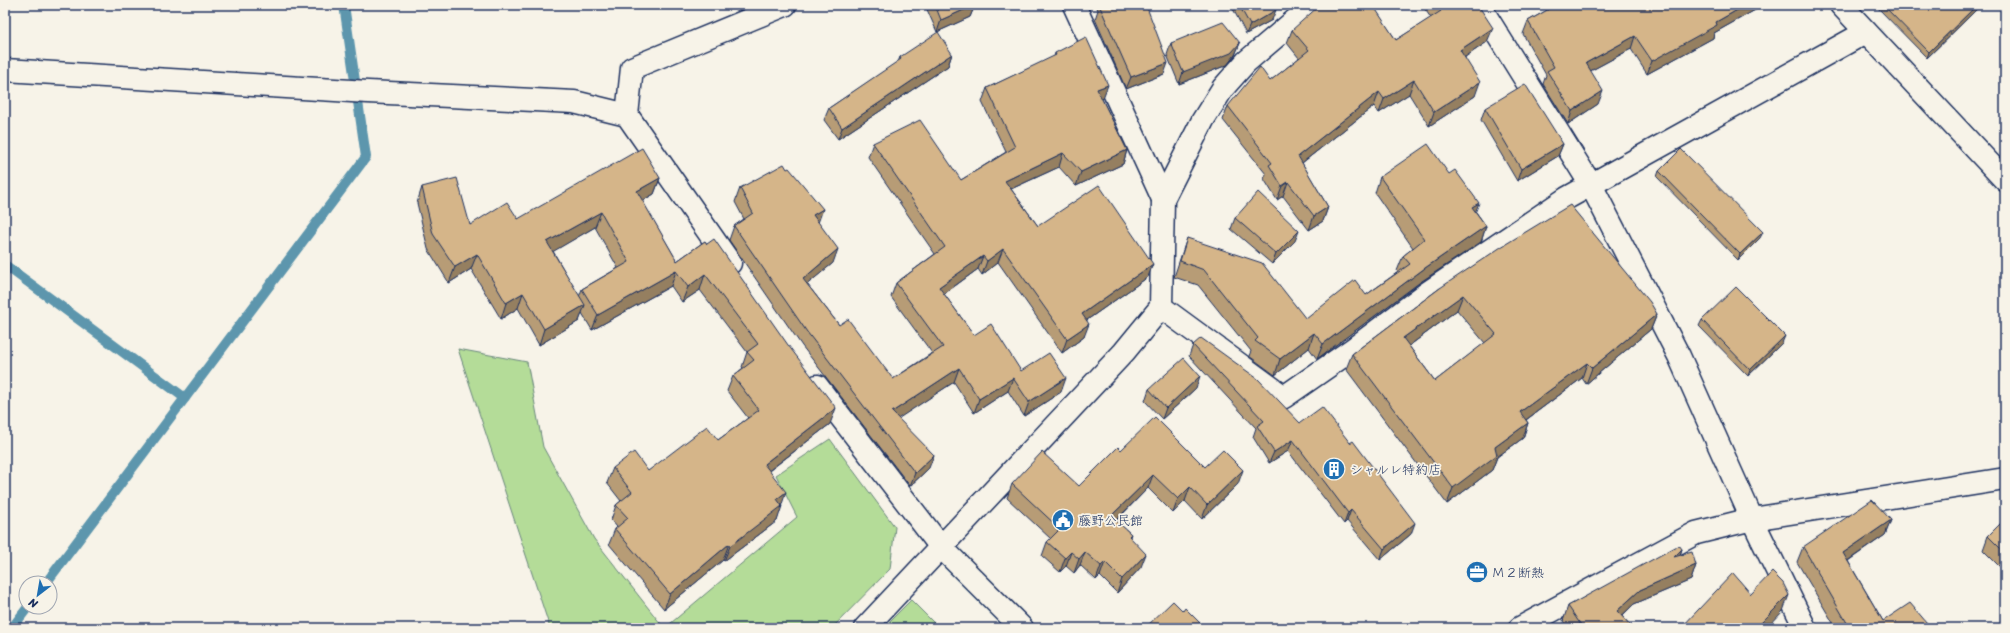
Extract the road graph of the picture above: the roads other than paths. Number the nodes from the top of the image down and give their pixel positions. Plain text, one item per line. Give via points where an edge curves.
1 (785, 5) edge
2 (1074, 5) edge
3 (1314, 5) edge
4 (1478, 5) edge
5 (1841, 5) edge
6 (1866, 32) junction
7 (5, 70) edge
8 (627, 115) junction
9 (2005, 180) edge
10 (1591, 185) junction
11 (1163, 199) junction
12 (743, 282) edge
13 (1161, 307) junction
14 (806, 372) edge
15 (2005, 479) edge
16 (1752, 519) junction
17 (941, 547) junction
18 (865, 628) edge
19 (1022, 628) edge
20 (1520, 628) edge
21 (1805, 628) edge

1 - 8 street via 632,68
2 - 11 street
3 - 11 street via 1246,62 1223,88 1203,120
4 - 10 street
5 - 6 street
6 - 9 street
6 - 10 street
7 - 8 street via 574,102
8 - 12 street
10 - 13 street via 1567,198 1427,293 1284,397
10 - 16 street via 1680,356
11 - 13 street
13 - 17 street via 1124,352
14 - 17 street
15 - 16 street
16 - 20 street via 1696,533
16 - 21 street
17 - 18 street
17 - 19 street

